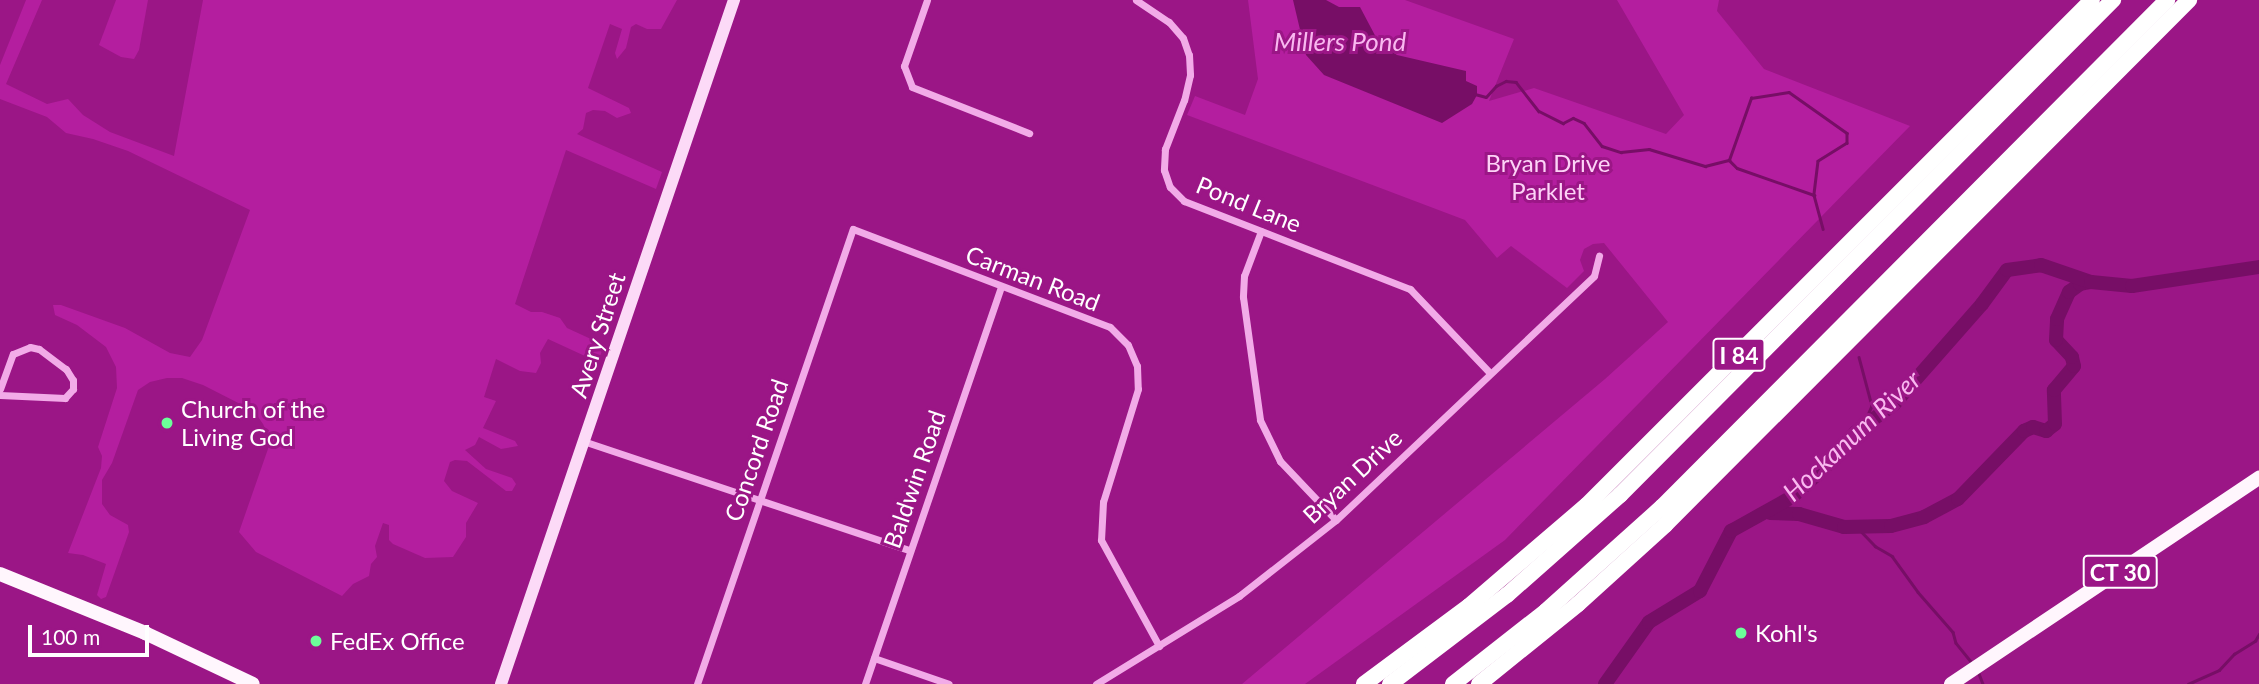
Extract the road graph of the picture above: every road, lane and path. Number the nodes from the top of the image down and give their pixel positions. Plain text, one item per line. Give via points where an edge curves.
1 (734, 0) edge
2 (927, 0) edge
3 (1136, 0) edge
4 (2092, 0) edge
5 (2113, 0) edge
6 (2166, 0) edge
7 (2189, 0) edge
8 (1029, 133) dead end
9 (853, 229) joint
10 (1261, 231) junction
11 (1599, 256) dead end
12 (1001, 287) junction
13 (1490, 373) junction
14 (0, 389) edge
15 (0, 395) edge
16 (583, 441) junction
17 (2259, 478) edge
18 (759, 498) junction
19 (1336, 520) junction
20 (909, 550) junction
21 (0, 574) edge
22 (1159, 646) junction
23 (874, 658) junction
24 (246, 682) edge
25 (1481, 683) edge
26 (501, 684) edge
27 (696, 684) edge
28 (865, 684) edge
29 (949, 684) edge
30 (1096, 684) edge
31 (1364, 684) edge
32 (1390, 684) edge
33 (1453, 684) edge
34 (1951, 684) edge

1 - 16 main road, Avery Street
2 - 8 street via 904,66 912,87
3 - 10 street, Pond Lane via 1169,22 1183,38 1189,55 1184,100 1166,149 1164,170 1170,187 1184,201
4 - 31 highway, I 84 via 1587,505 1469,606
5 - 32 highway via 1620,495 1507,595
6 - 33 highway via 1647,521 1546,611
7 - 25 highway, I 84 via 1665,525
9 - 12 street, Carman Road
9 - 18 street, Concord Road
10 - 13 street, Pond Lane via 1410,289
10 - 19 street via 1244,276 1243,297 1260,420 1280,461
11 - 13 street, Bryan Drive via 1594,276
12 - 20 street, Baldwin Road
12 - 22 street, Carman Road via 1110,327 1128,345 1137,366 1138,389 1103,502 1101,540
13 - 19 street, Bryan Drive
14 - 15 street via 13,354 30,347 66,369 73,380 65,398
16 - 18 street
16 - 26 main road, Avery Street
17 - 34 main road, CT 30
18 - 20 street
18 - 27 street, Concord Road
19 - 22 street, Bryan Drive via 1239,596
20 - 23 street, Baldwin Road
21 - 24 main road via 103,615
22 - 30 street, Bryan Drive
23 - 28 street, Baldwin Road
23 - 29 street

